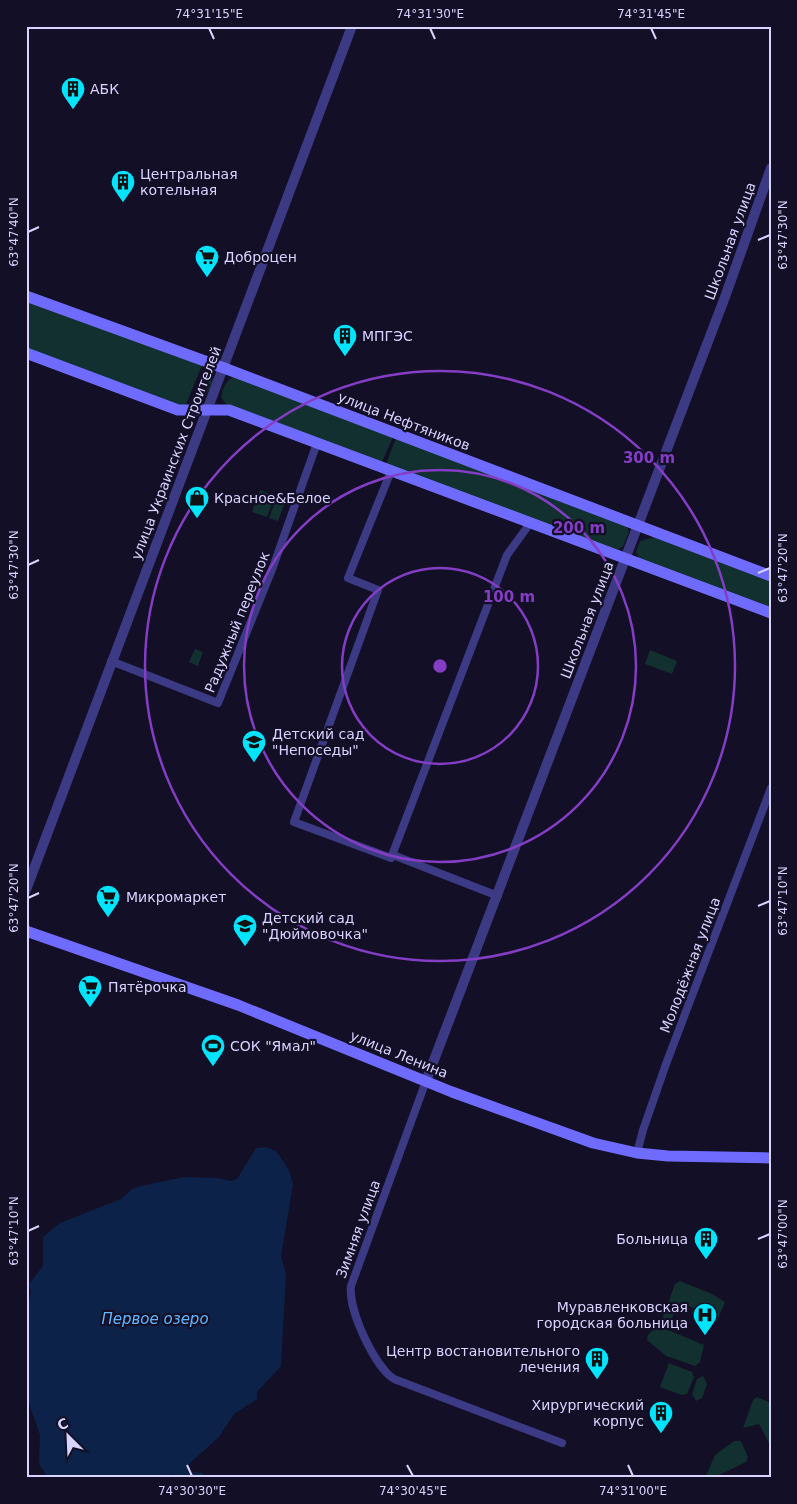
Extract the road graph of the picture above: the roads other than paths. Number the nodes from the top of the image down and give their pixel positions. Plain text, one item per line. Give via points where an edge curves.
1 (352, 26) edge
2 (771, 168) edge
3 (26, 296) edge
4 (26, 353) edge
5 (224, 368) junction
6 (207, 409) junction
7 (317, 443) junction
8 (391, 471) junction
9 (531, 522) junction
10 (638, 526) junction
11 (626, 558) junction
12 (771, 576) edge
13 (771, 613) edge
14 (111, 661) junction
15 (771, 788) edge
16 (392, 856) junction
17 (26, 890) edge
18 (498, 896) junction
19 (26, 932) edge
20 (426, 1081) junction
21 (637, 1153) junction
22 (771, 1158) edge
23 (562, 1443) dead end

1 - 5 street, улица Украинских Строителей
2 - 10 street, Школьная улица
3 - 5 main road, улица Нефтяников
4 - 6 main road via 178,410
5 - 6 street, улица Украинских Строителей
5 - 10 main road, улица Нефтяников
6 - 7 main road via 229,410
6 - 14 street, улица Украинских Строителей
7 - 8 main road
7 - 14 street, Радужный переулок via 270,576 218,703
8 - 9 main road
8 - 16 street via 348,578 378,590 294,822
9 - 11 main road
9 - 16 street via 508,555
10 - 11 street, Школьная улица
10 - 12 main road, улица Нефтяников
11 - 13 main road
11 - 18 street, Школьная улица
14 - 17 street, улица Украинских Строителей
15 - 21 street, Молодёжная улица via 666,1064
16 - 18 street
18 - 20 street, Школьная улица
19 - 20 main road, улица Ленина via 222,999
20 - 21 main road, улица Ленина via 557,1132
20 - 23 street, Зимняя улица via 351,1286 355,1313 381,1366 394,1379
21 - 22 main road, улица Ленина

